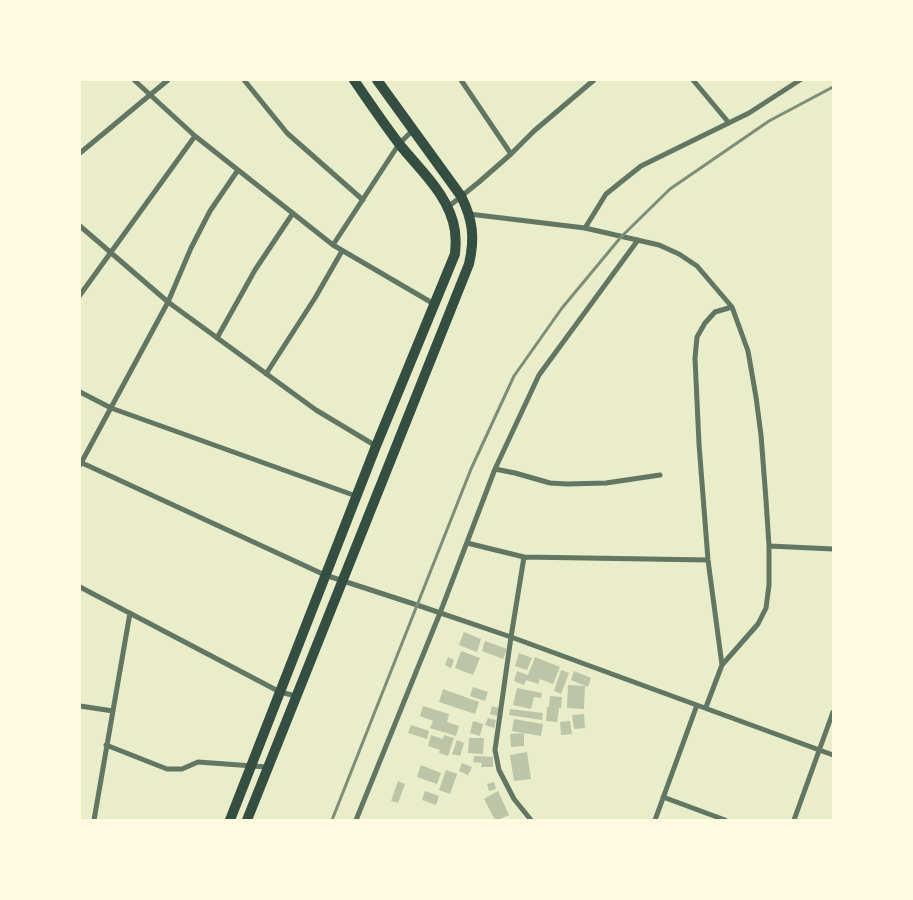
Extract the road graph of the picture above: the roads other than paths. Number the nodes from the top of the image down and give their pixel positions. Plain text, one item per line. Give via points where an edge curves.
1 (134, 80) edge
2 (168, 80) edge
3 (244, 80) edge
4 (354, 80) edge
5 (376, 80) edge
6 (460, 80) edge
7 (594, 80) edge
8 (693, 80) edge
9 (800, 80) edge
10 (150, 95) junction
11 (729, 124) junction
12 (413, 130) junction
13 (195, 136) junction
14 (399, 144) junction
15 (80, 153) edge
16 (511, 154) junction
17 (238, 170) junction
18 (461, 196) junction
19 (363, 200) junction
20 (448, 207) junction
21 (293, 213) junction
22 (469, 214) junction
23 (80, 226) edge
24 (585, 228) junction
25 (638, 240) junction
26 (333, 245) junction
27 (342, 251) junction
28 (110, 252) junction
29 (80, 295) edge
30 (168, 302) junction
31 (434, 304) junction
32 (732, 306) junction
33 (423, 331) junction
34 (217, 338) junction
35 (438, 340) junction
36 (266, 374) junction
37 (80, 392) edge
38 (111, 408) junction
39 (388, 417) junction
40 (404, 425) junction
41 (376, 446) junction
42 (80, 463) edge
43 (495, 468) junction
44 (660, 475) dead end
45 (356, 496) junction
46 (467, 542) junction
47 (769, 546) junction
48 (833, 549) edge
49 (524, 557) junction
50 (708, 560) junction
51 (326, 575) junction
52 (342, 580) junction
53 (80, 587) edge
54 (130, 613) junction
55 (440, 613) junction
56 (511, 637) junction
57 (722, 666) junction
58 (280, 692) junction
59 (296, 696) junction
60 (697, 705) junction
61 (80, 706) edge
62 (706, 708) junction
63 (113, 712) junction
64 (833, 712) edge
65 (106, 745) junction
66 (819, 750) junction
67 (833, 755) edge
68 (250, 767) junction
69 (268, 767) junction
70 (663, 797) junction
71 (94, 820) edge
72 (230, 820) edge
73 (247, 820) edge
74 (356, 820) edge
75 (531, 820) edge
76 (655, 820) edge
77 (726, 820) edge
78 (794, 820) edge

1 - 10 street
2 - 10 street
3 - 19 street via 287,133
4 - 14 highway
5 - 12 highway
6 - 16 street
7 - 16 street
8 - 11 street
9 - 11 street
10 - 13 street
10 - 15 street
11 - 24 street via 641,166 606,194
12 - 14 street
12 - 18 highway
13 - 17 street
13 - 28 street
14 - 19 street
14 - 20 highway
16 - 18 street
17 - 21 street
17 - 30 street via 206,218
18 - 20 street
18 - 22 highway
19 - 26 street
20 - 31 highway via 454,224 455,254
21 - 26 street
21 - 34 street via 254,270
22 - 24 street
22 - 35 highway via 473,234 469,264
23 - 28 street
24 - 25 street
25 - 32 street via 659,245 697,266
25 - 43 street via 539,375
26 - 27 street
27 - 31 street
27 - 36 street
28 - 29 street
28 - 30 street
30 - 34 street
30 - 38 street
31 - 33 highway
32 - 47 street via 748,351 756,397
32 - 50 street via 715,312 697,336 699,444
33 - 35 highway
33 - 39 highway
34 - 36 street
35 - 40 highway
36 - 41 street via 316,410
37 - 38 street
38 - 42 street
38 - 45 street
39 - 40 highway
39 - 41 highway
40 - 52 highway
41 - 45 highway
42 - 51 street
43 - 44 street via 550,483 567,484 606,483
43 - 46 street
45 - 51 highway
46 - 49 street
46 - 55 street
47 - 48 street
47 - 57 street via 766,608 758,624
49 - 50 street
49 - 56 street
50 - 57 street
51 - 52 street
51 - 58 highway
52 - 55 street
52 - 59 highway
53 - 54 street
54 - 58 street
54 - 63 street
55 - 56 street
55 - 74 street
56 - 60 street
56 - 75 street via 495,750 499,770 514,799
57 - 62 street
58 - 59 street
58 - 68 highway
59 - 69 highway
60 - 62 street
60 - 70 street
61 - 63 street
62 - 66 street
63 - 65 street
64 - 66 street
65 - 68 street via 167,769 182,769 198,762
65 - 71 street
66 - 67 street
66 - 78 street
68 - 69 street
68 - 72 highway
69 - 73 highway
70 - 76 street
70 - 77 street

